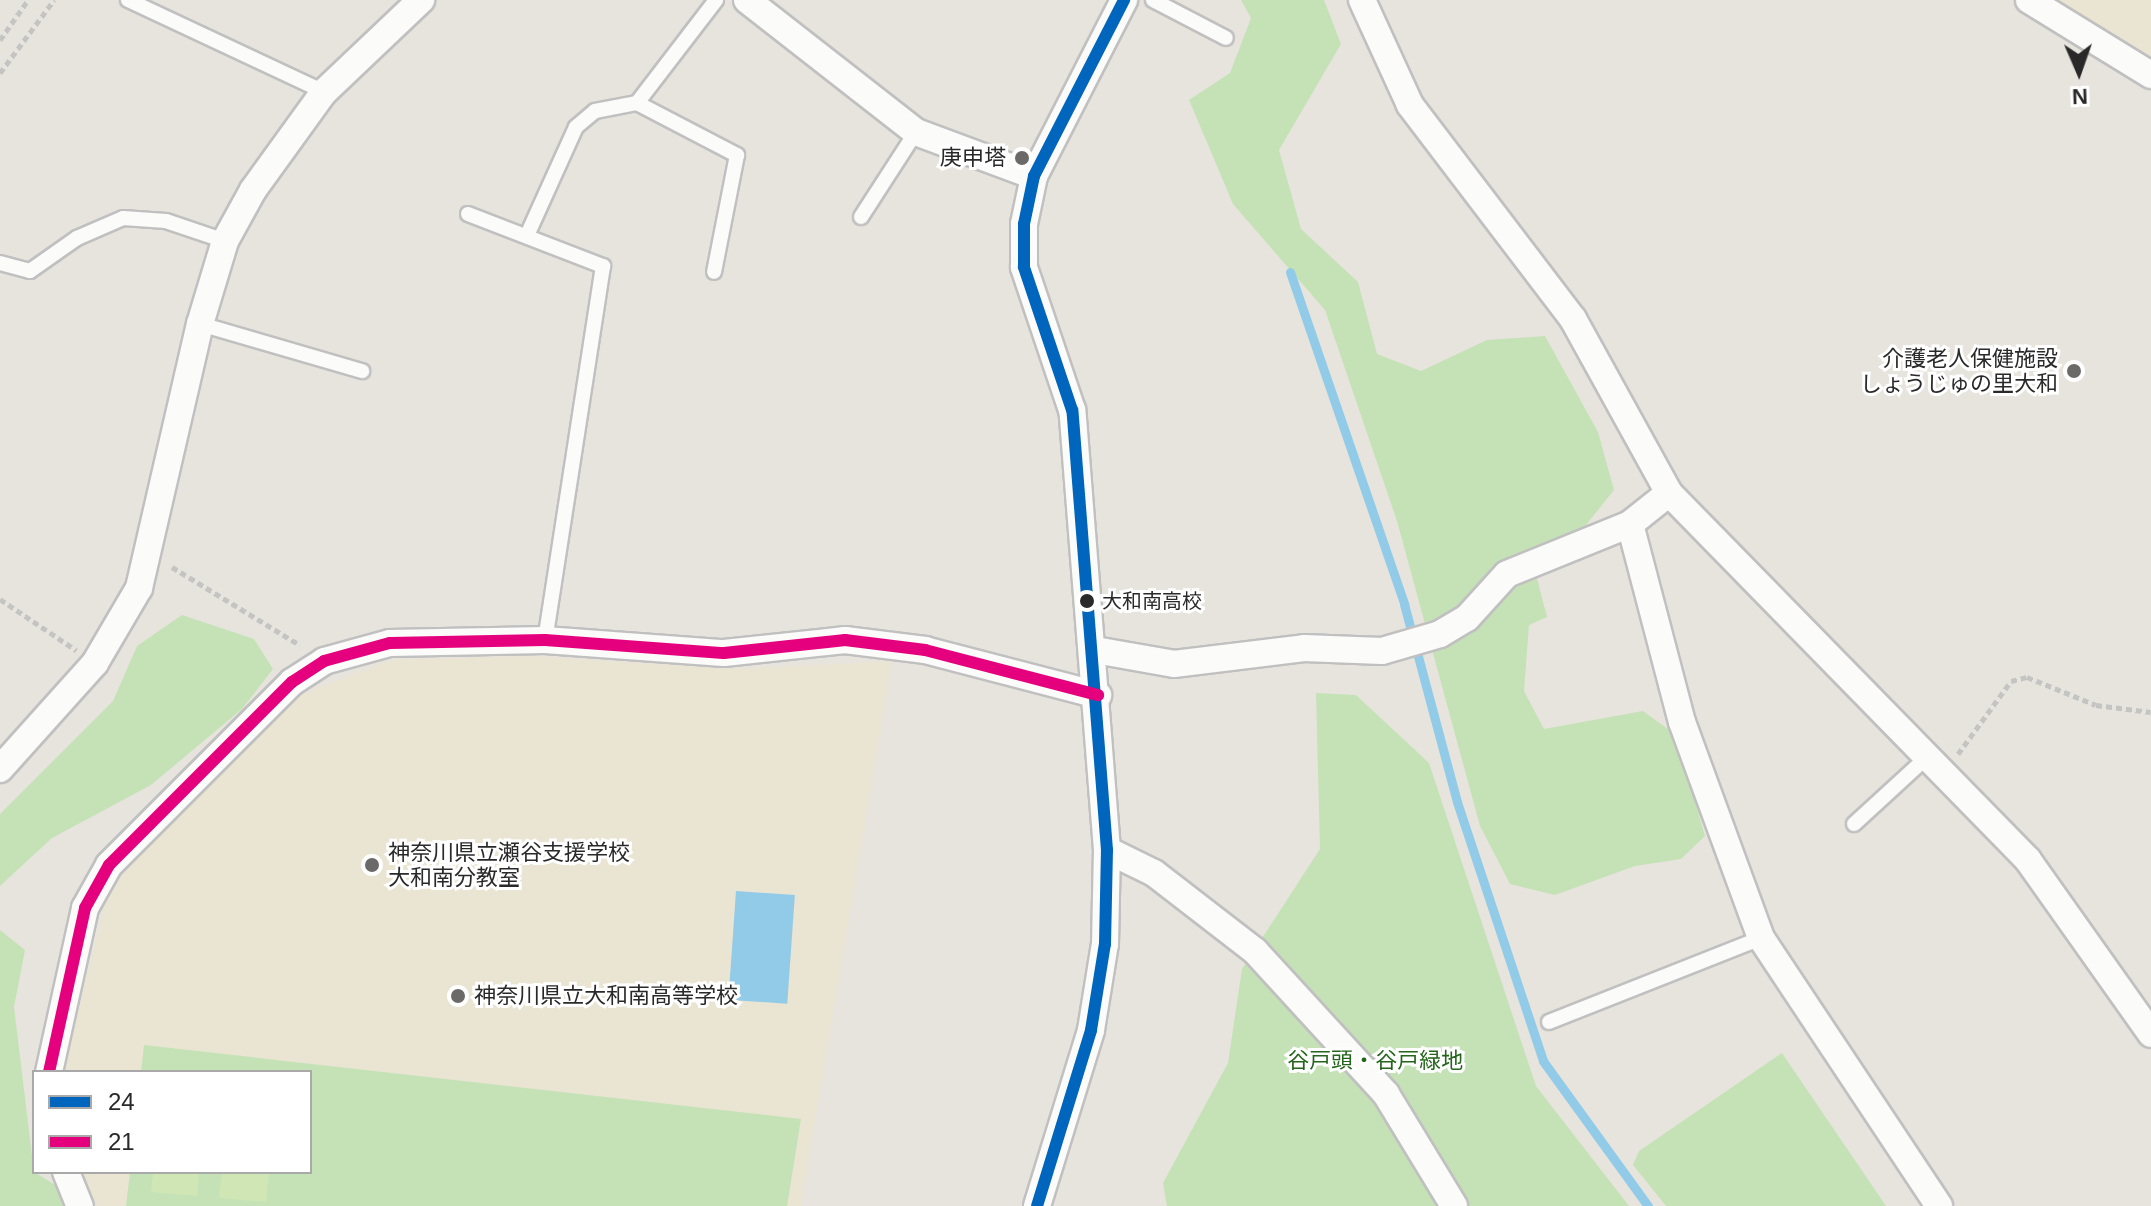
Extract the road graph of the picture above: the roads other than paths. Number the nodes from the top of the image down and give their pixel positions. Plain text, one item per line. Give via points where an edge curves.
1 (128, 0) edge
2 (421, 0) edge
3 (716, 0) edge
4 (747, 0) edge
5 (1124, 0) edge
6 (1153, 0) edge
7 (1362, 0) edge
8 (2029, 0) edge
9 (1226, 38) dead end
10 (2151, 75) edge
11 (324, 92) junction
12 (637, 103) junction
13 (916, 132) junction
14 (1034, 176) junction
15 (468, 214) dead end
16 (861, 217) dead end
17 (529, 231) junction
18 (225, 241) junction
19 (0, 263) edge
20 (714, 272) dead end
21 (200, 324) junction
22 (362, 371) dead end
23 (1669, 493) junction
24 (1630, 524) junction
25 (545, 640) junction
26 (1095, 650) junction
27 (1098, 695) junction
28 (1935, 765) junction
29 (0, 769) edge
30 (1854, 824) dead end
31 (1107, 850) junction
32 (1761, 938) junction
33 (1549, 1022) dead end
34 (2151, 1034) edge
35 (49, 1070) edge
36 (67, 1174) edge
37 (80, 1206) edge
38 (1037, 1206) edge
39 (1454, 1206) edge
40 (1939, 1206) edge

1 - 11 lane
2 - 11 street
3 - 12 lane
4 - 13 street
5 - 14 street
6 - 9 lane
7 - 23 street via 1410,105 1573,319
8 - 10 street
11 - 18 street via 253,190
12 - 17 lane via 595,111 576,127
12 - 20 lane via 737,155
13 - 14 street
13 - 16 lane
14 - 26 street via 1024,267 1072,410
15 - 17 lane
17 - 25 lane via 537,242 603,266
18 - 19 lane via 166,221 123,218 77,238 30,271
18 - 21 street
21 - 22 lane
21 - 29 street via 133,602 95,663
23 - 24 street
23 - 28 street
24 - 26 street via 1507,574 1467,618 1382,651 1304,648 1174,664
24 - 32 street via 1682,722
25 - 27 street via 724,653 845,640 925,650
25 - 35 street via 390,643 324,661 292,682 109,865 85,908
26 - 27 street
27 - 31 street
28 - 30 lane
28 - 34 street via 2028,860
31 - 38 street via 1105,944 1091,1030
31 - 39 street via 1165,880 1255,951 1386,1094
32 - 33 lane
32 - 40 street
36 - 37 street

